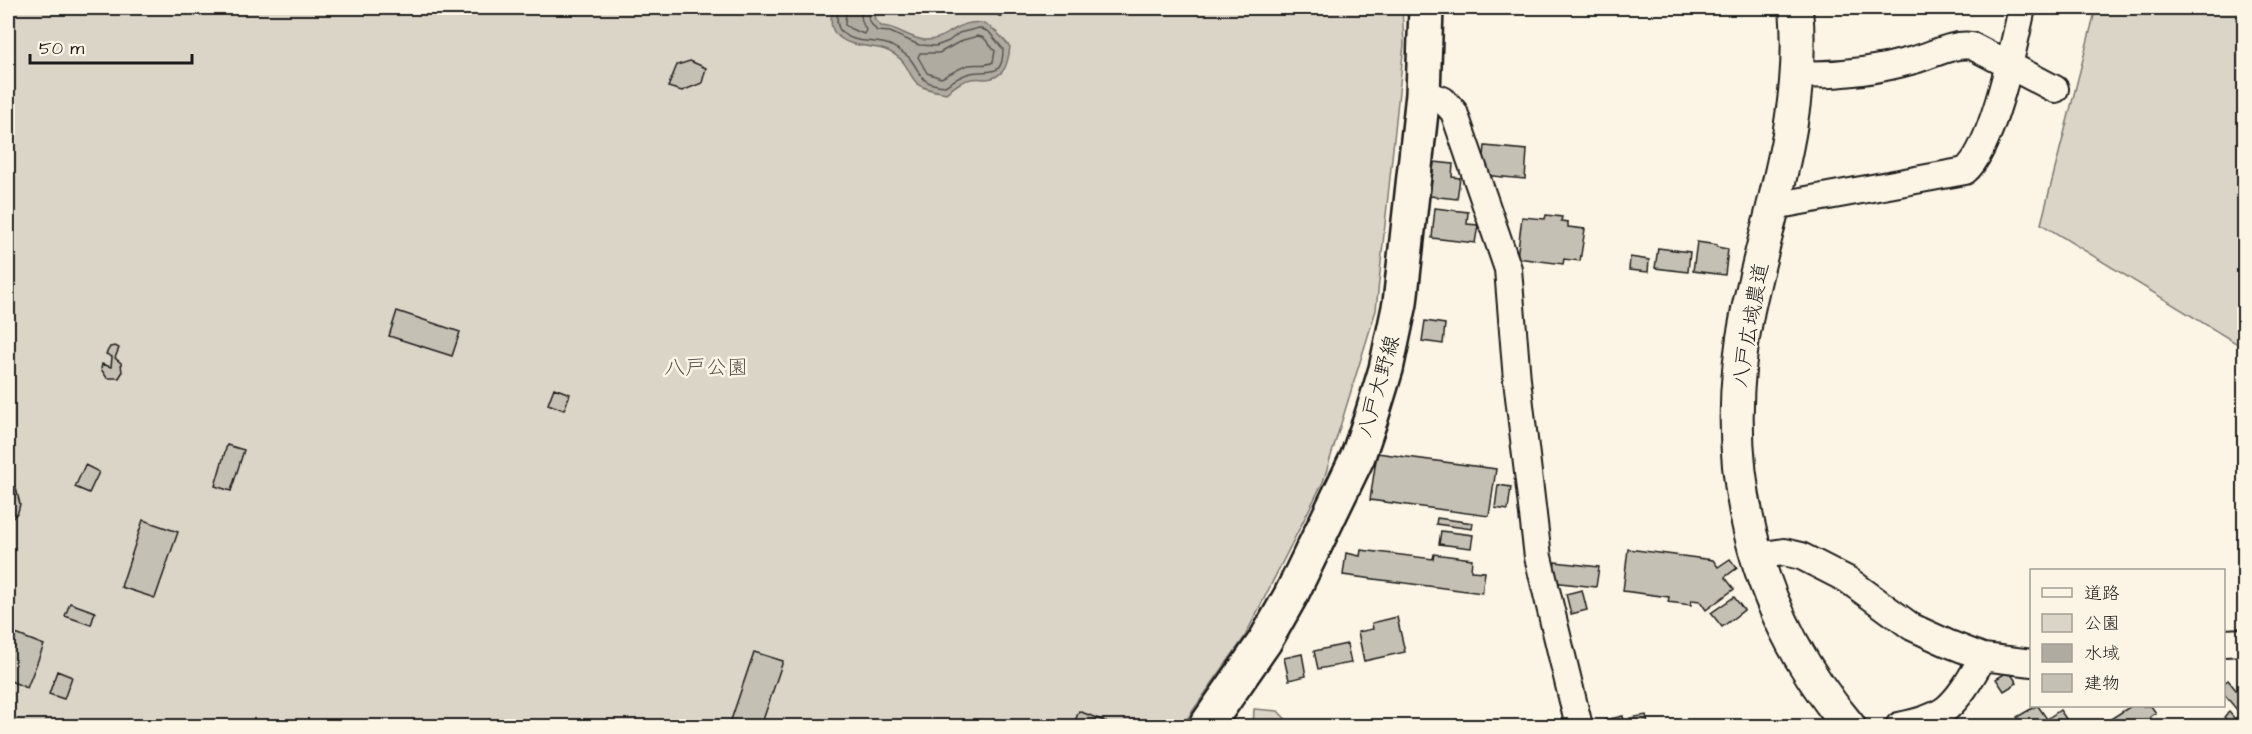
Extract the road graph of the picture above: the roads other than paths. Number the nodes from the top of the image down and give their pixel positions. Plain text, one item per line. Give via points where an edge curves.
1 (1426, 8) edge
2 (1796, 8) edge
3 (2022, 8) edge
4 (2010, 65) junction
5 (1798, 74) junction
6 (2055, 89) dead end
7 (1423, 94) junction
8 (1774, 206) junction
9 (1757, 556) junction
10 (2244, 642) edge
11 (2225, 643) edge
12 (1983, 657) junction
13 (2030, 663) edge
14 (1206, 726) edge
15 (1579, 726) edge
16 (1849, 726) edge
17 (1899, 726) edge

1 - 7 main road, 八戸大野線
2 - 5 street, 八戸広域農道
3 - 4 street
4 - 5 street via 1960,44 1868,71 1830,76
4 - 6 street
4 - 8 street via 1988,131 1973,164 1965,171
5 - 8 street, 八戸広域農道
7 - 14 main road, 八戸大野線 via 1400,303 1386,369 1358,456 1291,596
7 - 15 street via 1443,100 1454,112 1508,269 1538,557
8 - 9 street, 八戸広域農道 via 1749,310 1737,400 1736,446 1741,486
9 - 12 street via 1784,552 1801,556 1848,580 1912,627
9 - 16 street, 八戸広域農道 via 1773,604 1796,651
10 - 11 street
12 - 13 street
12 - 17 street via 1947,708

